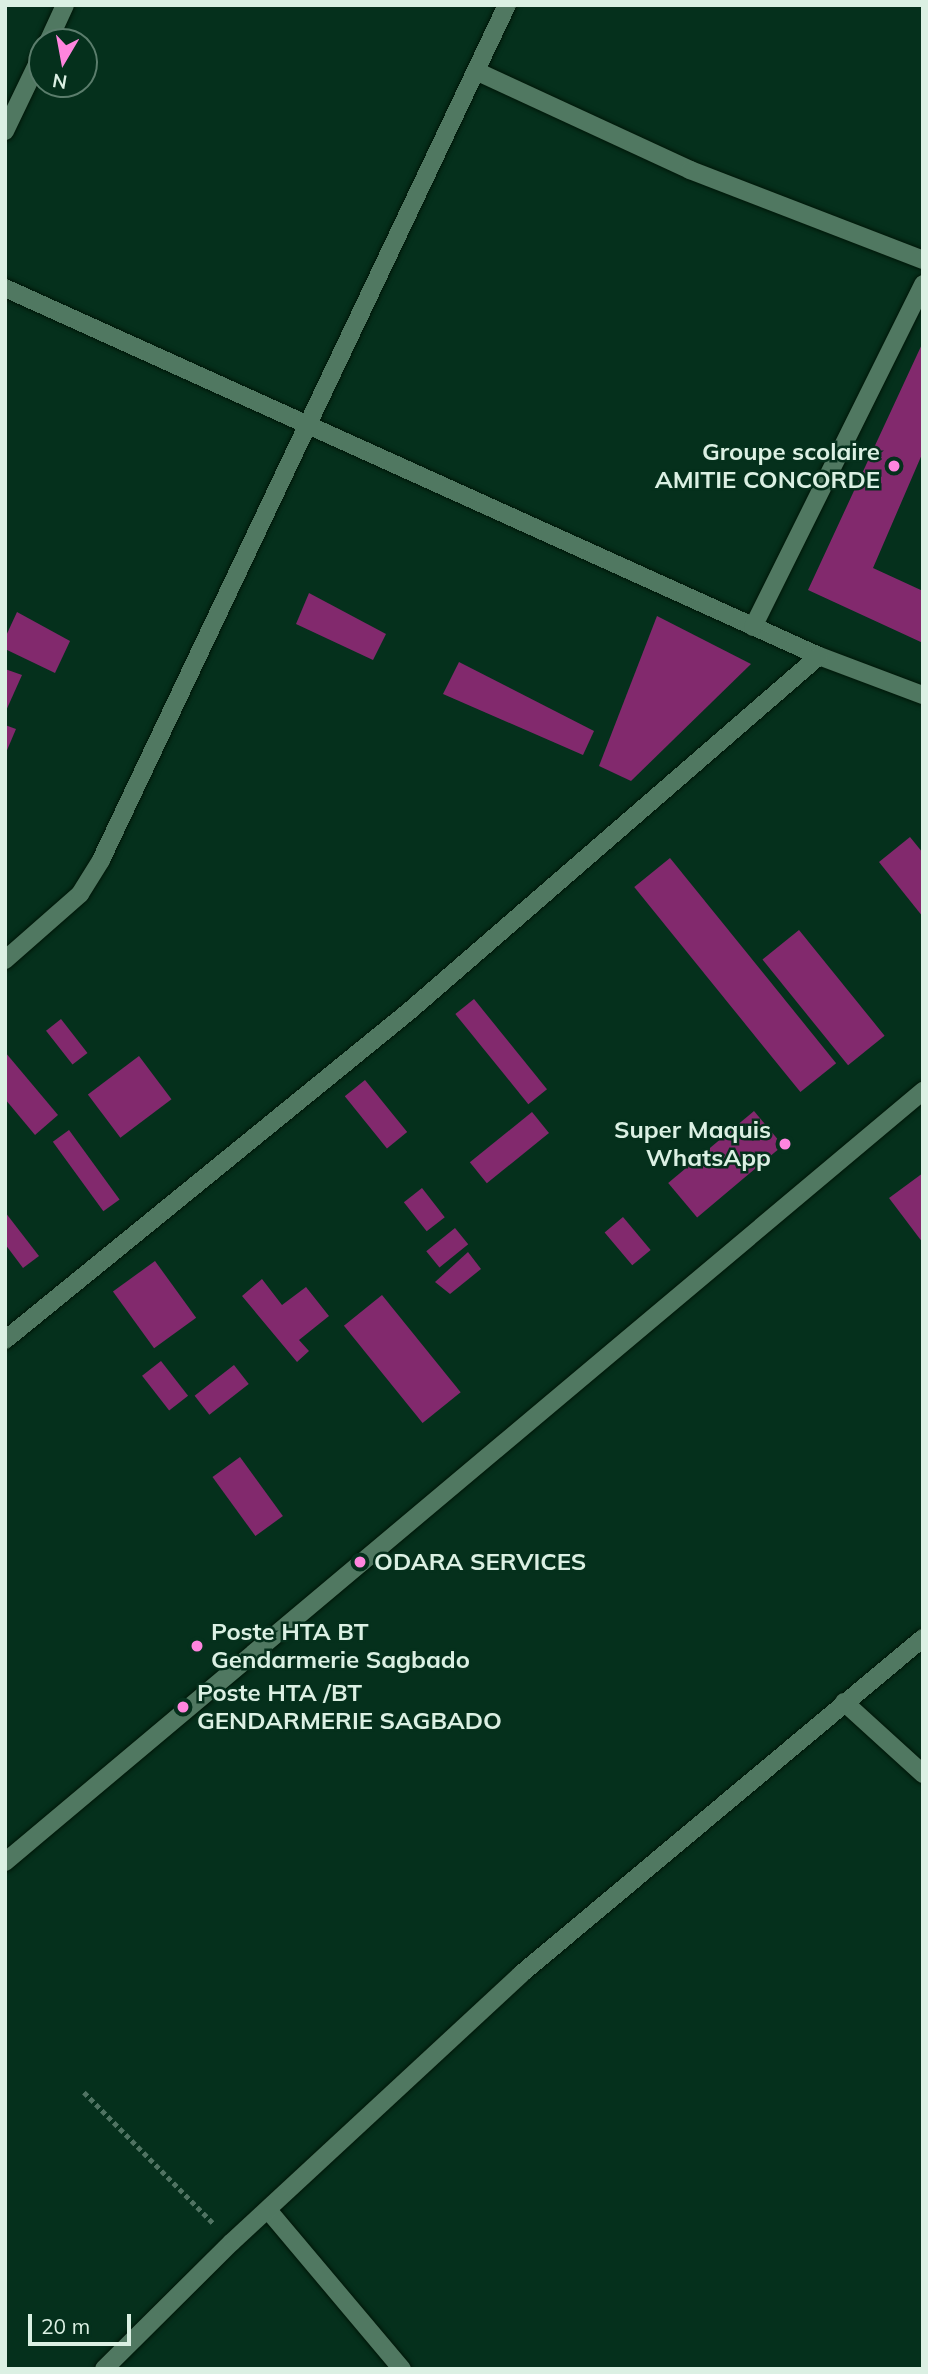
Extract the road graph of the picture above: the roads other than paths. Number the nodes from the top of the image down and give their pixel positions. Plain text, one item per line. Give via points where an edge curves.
1 (65, 5) edge
2 (507, 5) edge
3 (54, 28) edge
4 (476, 71) junction
5 (28, 83) edge
6 (5, 131) edge
7 (923, 260) edge
8 (923, 284) edge
9 (5, 288) edge
10 (309, 429) junction
11 (753, 627) junction
12 (819, 656) junction
13 (923, 695) edge
14 (5, 960) edge
15 (923, 1091) edge
16 (5, 1340) edge
17 (923, 1638) edge
18 (844, 1702) junction
19 (923, 1774) edge
20 (5, 1862) edge
21 (268, 2210) junction
22 (104, 2369) edge
23 (402, 2369) edge

1 - 3 street
2 - 4 street
4 - 7 street via 690,170
4 - 10 street
5 - 6 street
8 - 11 street
9 - 10 street
10 - 11 street
10 - 14 street via 101,860 73,901
11 - 12 street
12 - 13 street
12 - 16 street via 407,1013
15 - 20 street
17 - 18 street
18 - 19 street
18 - 21 street via 522,1974
21 - 22 street
21 - 23 street

